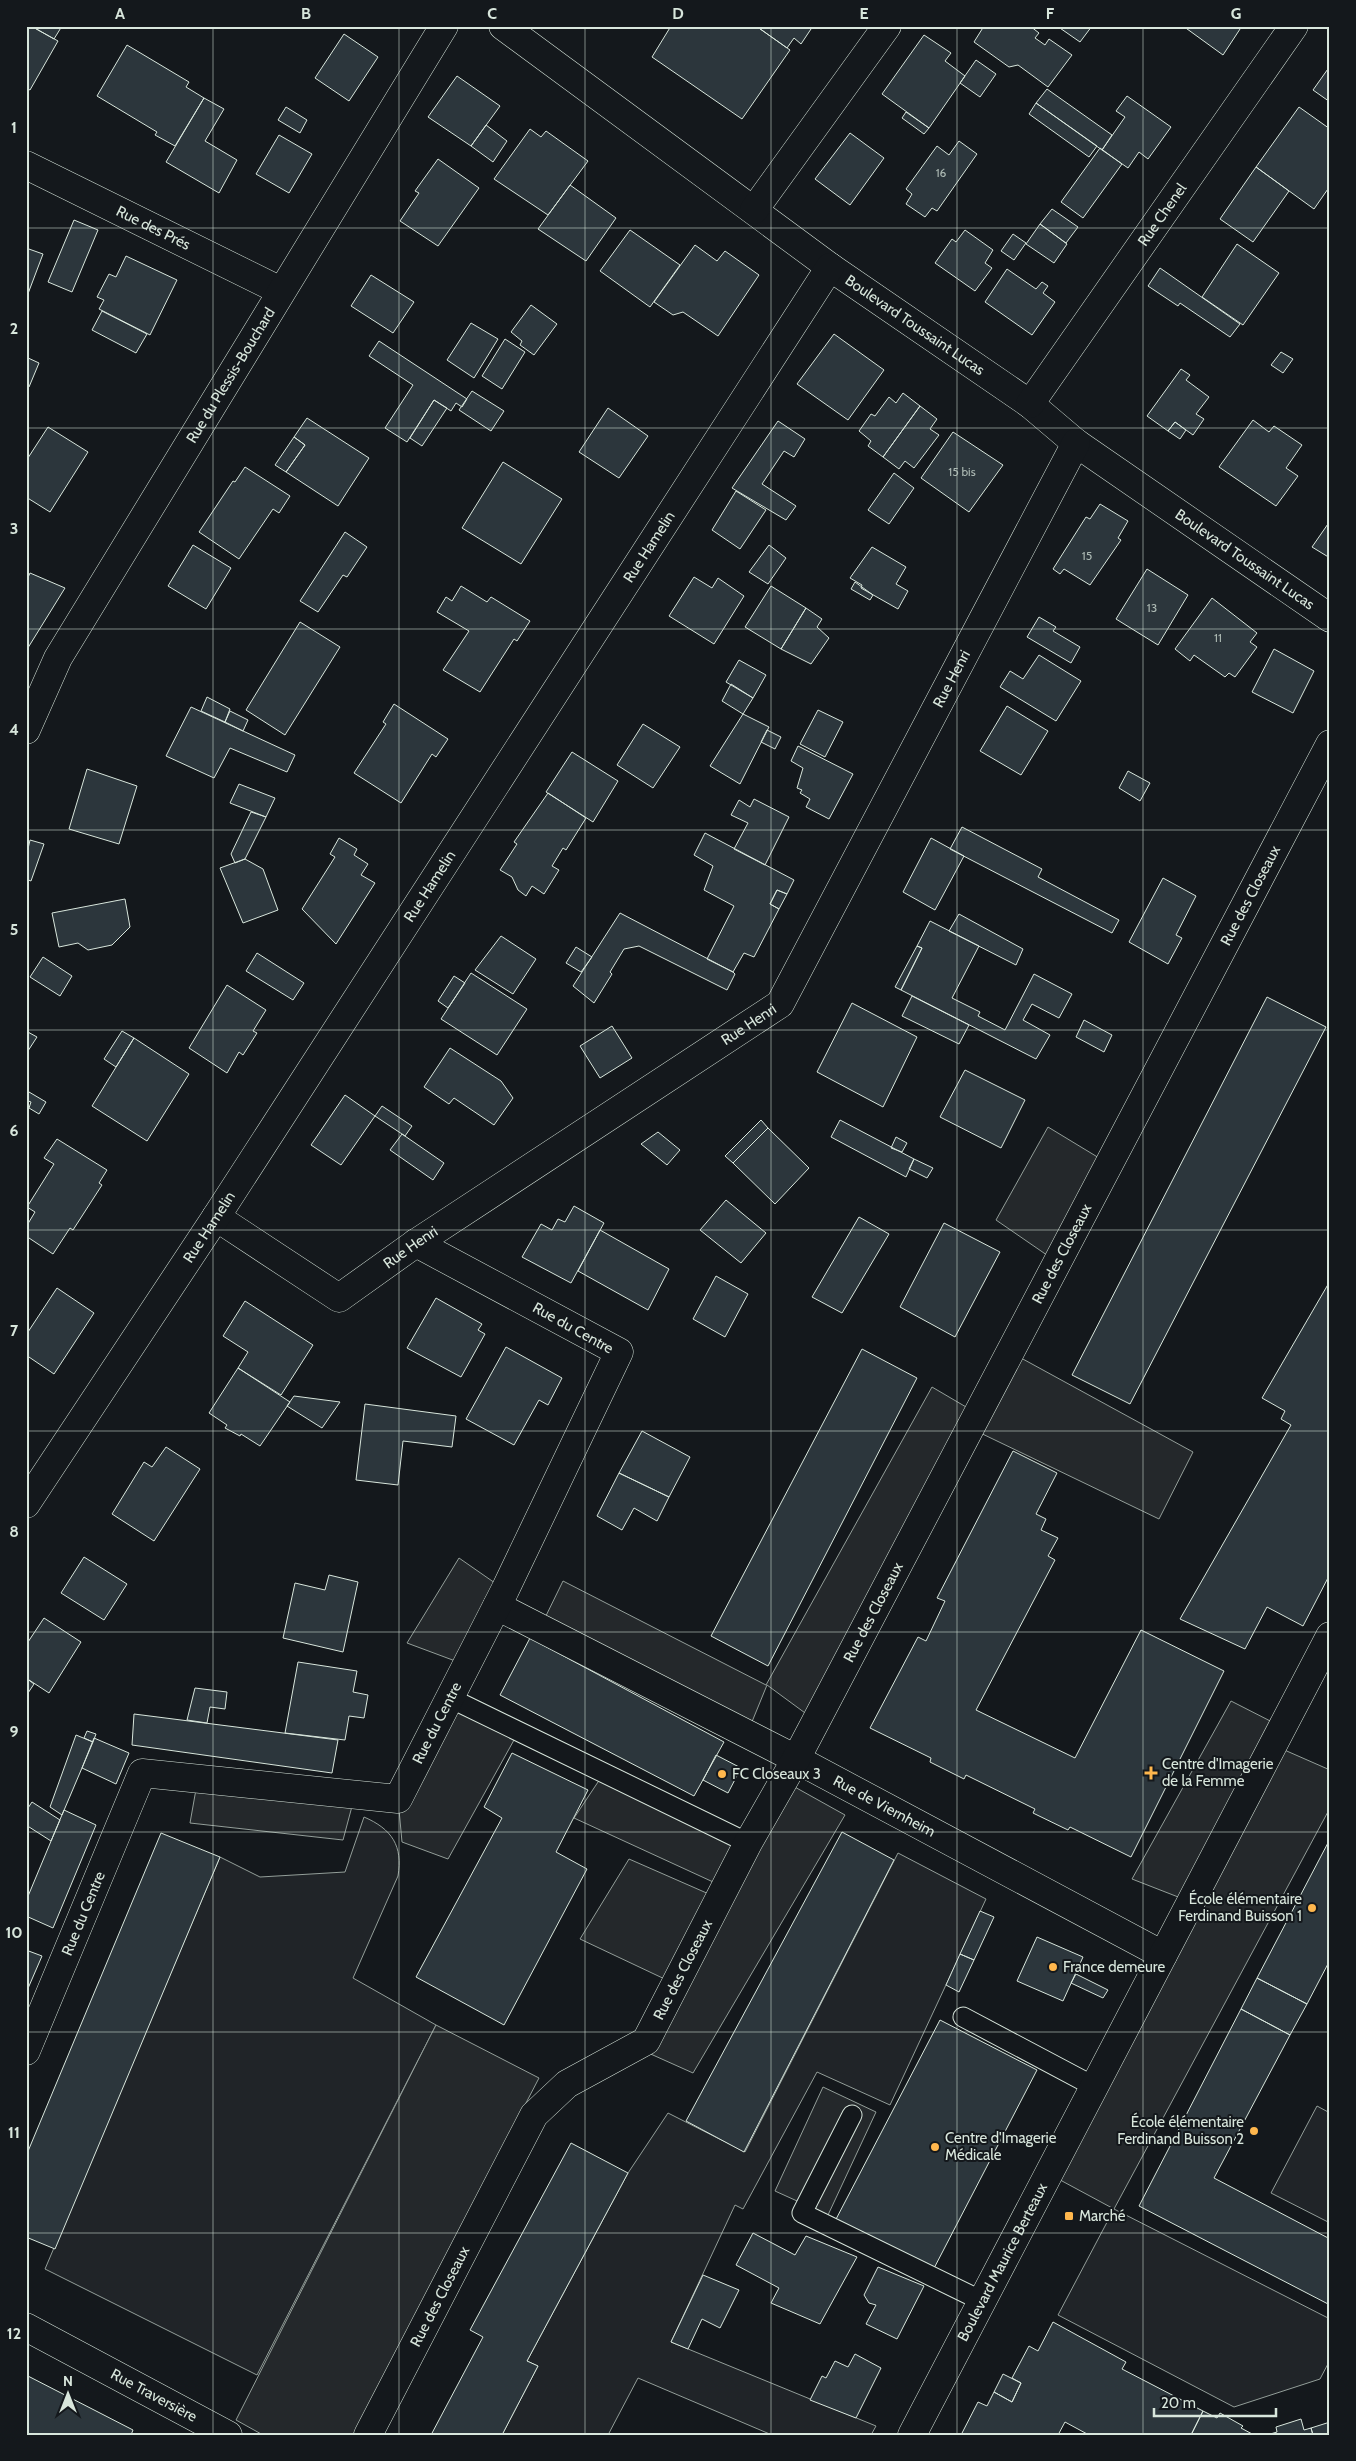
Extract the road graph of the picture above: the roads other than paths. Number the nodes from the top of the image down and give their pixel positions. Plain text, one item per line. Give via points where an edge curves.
1 (444, 26) edge
2 (503, 26) edge
3 (887, 26) edge
4 (1294, 26) edge
5 (26, 165) edge
6 (754, 210) junction
7 (830, 267) junction
8 (281, 291) junction
9 (1030, 404) junction
10 (1076, 443) junction
11 (1330, 618) edge
12 (26, 730) edge
13 (1330, 744) edge
14 (216, 1217) junction
15 (416, 1244) junction
16 (26, 1504) edge
17 (497, 1606) junction
18 (1330, 1636) edge
19 (450, 1698) junction
20 (796, 1759) junction
21 (748, 1843) junction
22 (1163, 1955) junction
23 (963, 2017) dead end
24 (26, 2051) edge
25 (1095, 2087) junction
26 (852, 2115) dead end
27 (982, 2301) junction
28 (26, 2327) edge
29 (228, 2435) edge
30 (368, 2435) edge
31 (912, 2435) edge

1 - 8 street, Rue du Plessis-Bouchard
2 - 6 street, Boulevard Toussaint Lucas
3 - 6 street
4 - 9 street, Rue Chenel
5 - 8 street, Rue des Prés
6 - 7 street, Boulevard Toussaint Lucas
7 - 9 street, Boulevard Toussaint Lucas
7 - 14 street, Rue Hamelin
8 - 12 street, Rue du Plessis-Bouchard via 58,658
9 - 10 street, Boulevard Toussaint Lucas
10 - 11 street, Boulevard Toussaint Lucas
10 - 15 street, Rue Henri via 780,1004
13 - 20 street, Rue des Closeaux
14 - 15 street, Rue Henri via 339,1298
14 - 16 street, Rue Hamelin
15 - 17 street, Rue du Centre via 619,1352
17 - 19 street, Rue du Centre
17 - 20 street, Rue de Viernheim
18 - 22 street, Boulevard Maurice Berteaux
19 - 21 lane
19 - 24 street, Rue du Centre via 398,1799 142,1772
20 - 21 street, Rue des Closeaux
20 - 22 street, Rue de Viernheim
21 - 30 street, Rue des Closeaux via 646,2041 567,2084 534,2115
22 - 25 street, Boulevard Maurice Berteaux
23 - 25 lane
25 - 27 street, Boulevard Maurice Berteaux
26 - 27 lane via 802,2213
27 - 31 street, Boulevard Maurice Berteaux
28 - 29 street, Rue Traversière

